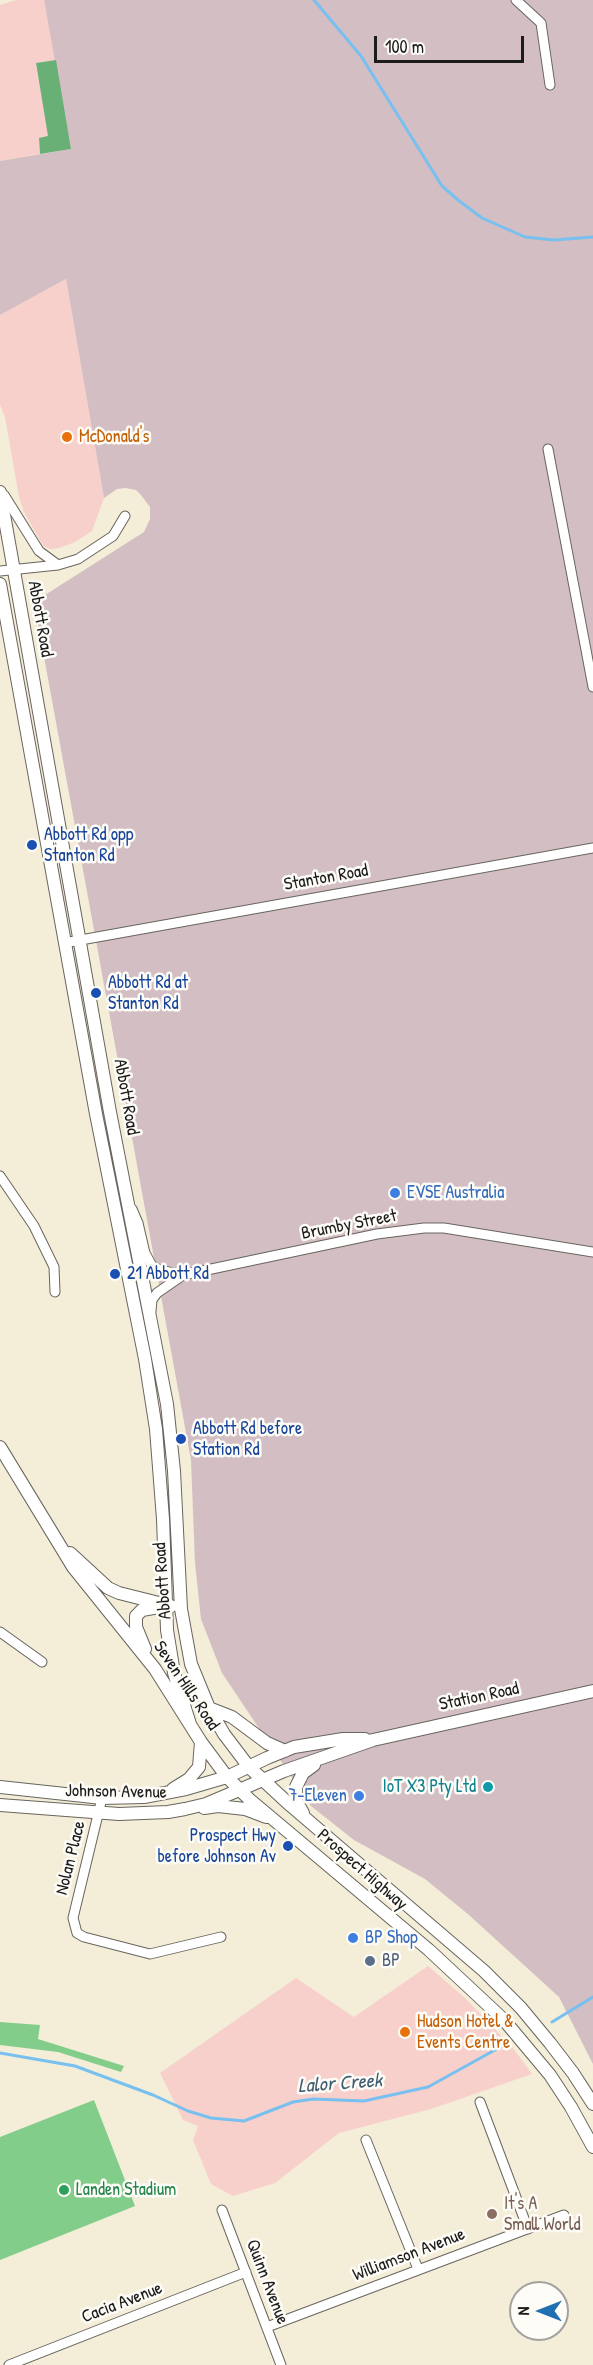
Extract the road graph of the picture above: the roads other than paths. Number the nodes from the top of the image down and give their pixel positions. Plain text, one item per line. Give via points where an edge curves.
1 (516, 0) edge
2 (550, 86) dead end
3 (548, 449) dead end
4 (0, 493) edge
5 (125, 516) dead end
6 (58, 565) junction
7 (6, 570) edge
8 (0, 584) edge
9 (593, 687) edge
10 (593, 848) edge
11 (79, 939) junction
12 (64, 943) junction
13 (0, 1176) edge
14 (127, 1199) junction
15 (593, 1252) edge
16 (183, 1275) junction
17 (55, 1292) dead end
18 (150, 1318) junction
19 (0, 1447) edge
20 (61, 1544) junction
21 (166, 1605) junction
22 (181, 1609) junction
23 (0, 1632) edge
24 (42, 1662) dead end
25 (155, 1669) junction
26 (593, 1691) edge
27 (209, 1708) junction
28 (190, 1724) junction
29 (373, 1740) junction
30 (201, 1742) junction
31 (285, 1751) junction
32 (325, 1757) junction
33 (249, 1767) junction
34 (227, 1778) junction
35 (262, 1781) junction
36 (0, 1787) edge
37 (240, 1790) junction
38 (167, 1793) junction
39 (102, 1798) junction
40 (0, 1805) edge
41 (185, 1809) junction
42 (99, 1813) junction
43 (305, 1818) junction
44 (278, 1821) junction
45 (221, 1937) dead end
46 (480, 2102) dead end
47 (593, 2104) edge
48 (366, 2140) dead end
49 (593, 2147) edge
50 (222, 2210) dead end
51 (564, 2215) dead end
52 (528, 2229) junction
53 (418, 2269) junction
54 (246, 2272) junction
55 (267, 2327) junction
56 (9, 2365) edge
57 (282, 2365) edge

1 - 2 street via 541,23
3 - 9 street
4 - 6 street via 39,551
4 - 7 main road, Abbott Road
5 - 6 street via 113,536 78,560
6 - 7 street
7 - 11 main road, Abbott Road
8 - 12 main road, Abbott Road
10 - 11 street, Stanton Road
11 - 12 street, Stanton Road
11 - 14 main road, Abbott Road
12 - 21 main road, Abbott Road via 156,1429
13 - 17 street via 34,1226 54,1267
14 - 16 street, Brumby Street via 152,1266
14 - 18 main road, Abbott Road
15 - 16 street, Brumby Street via 424,1228 377,1234
16 - 18 street, Brumby Street via 157,1293
18 - 22 main road, Abbott Road via 172,1443
19 - 20 main road, Seven Hills Road
20 - 21 main road, Seven Hills Road via 108,1588
20 - 25 main road, Seven Hills Road via 73,1567
21 - 22 main road, Seven Hills Road
21 - 25 main road via 142,1610 135,1621
21 - 28 main road, Abbott Road via 171,1656
22 - 27 main road, Abbott Road via 191,1664
23 - 24 street
25 - 28 main road, Seven Hills Road
26 - 29 main road, Station Road
27 - 31 main road via 232,1717
27 - 33 main road, Seven Hills Road
28 - 30 main road, Seven Hills Road
29 - 31 main road, Station Road via 334,1740
29 - 32 main road, Station Road
30 - 34 main road, Seven Hills Road
30 - 38 main road via 199,1767 189,1779
31 - 33 main road, Station Road
32 - 35 main road, Station Road
32 - 43 main road via 303,1773 296,1787 296,1800
33 - 34 main road, Johnson Avenue
33 - 35 main road, Prospect Highway
34 - 37 main road, Seven Hills Road
34 - 38 main road, Johnson Avenue
35 - 37 main road, Johnson Avenue
35 - 43 main road, Prospect Highway
36 - 39 main road, Johnson Avenue
37 - 41 main road, Johnson Avenue
37 - 44 main road, Prospect Highway
38 - 39 main road, Johnson Avenue
39 - 42 street, Nolan Place
40 - 42 main road, Johnson Avenue
41 - 42 main road, Johnson Avenue
41 - 44 main road via 232,1807
42 - 45 street, Nolan Place via 74,1914 73,1926 78,1934 150,1954
43 - 47 main road, Prospect Highway via 484,1971 519,2006
44 - 49 main road, Prospect Highway via 504,2020 550,2075
46 - 52 street
48 - 53 street
50 - 54 street, Quinn Avenue
51 - 52 street, Williamson Avenue
52 - 53 street, Williamson Avenue
53 - 55 street, Williamson Avenue
54 - 55 street, Quinn Avenue
54 - 56 street, Cacia Avenue
55 - 57 street, Quinn Avenue

